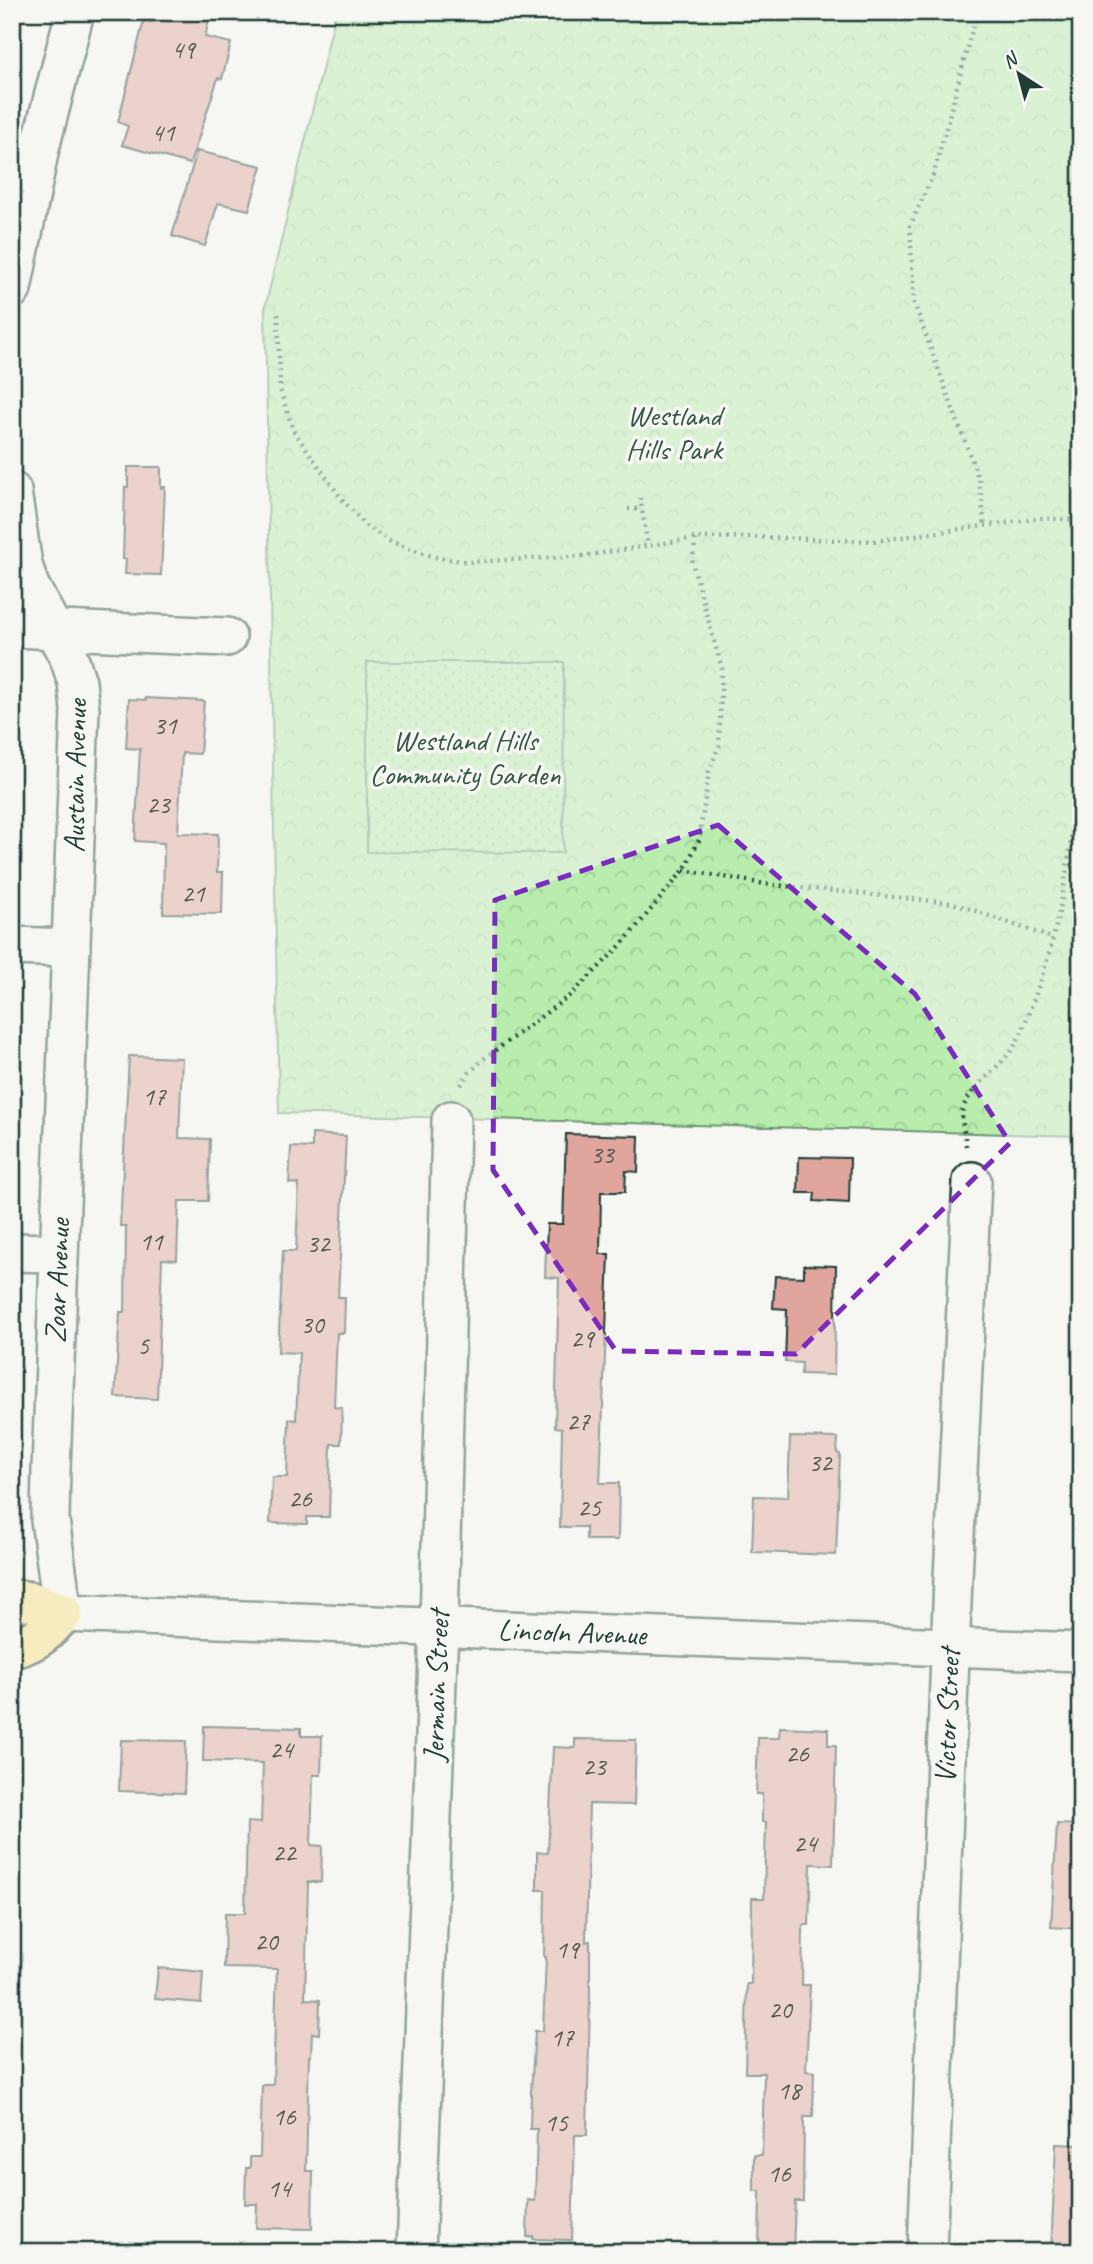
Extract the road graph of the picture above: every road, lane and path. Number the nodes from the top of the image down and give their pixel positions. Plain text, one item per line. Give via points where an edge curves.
1 (75, 12) edge
2 (977, 12) edge
3 (12, 289) edge
4 (278, 314) dead end
5 (12, 491) edge
6 (640, 498) dead end
7 (628, 509) dead end
8 (642, 509) junction
9 (1081, 520) edge
10 (985, 526) junction
11 (696, 538) junction
12 (649, 546) junction
13 (12, 628) edge
14 (56, 630) junction
15 (227, 637) dead end
16 (1081, 790) edge
17 (684, 870) junction
18 (1052, 938) junction
19 (12, 946) edge
20 (71, 948) junction
21 (451, 1120) joint
22 (972, 1181) joint
23 (12, 1252) edge
24 (58, 1253) junction
25 (12, 1599) edge
26 (63, 1613) junction
27 (439, 1627) junction
28 (950, 1647) junction
29 (12, 1649) edge
30 (1081, 1652) edge
31 (416, 2252) edge
32 (927, 2252) edge

1 - 3 street via 40,148
2 - 10 path via 934,173 910,226 914,303 979,480
4 - 12 path via 280,389 293,430 341,498 378,535 412,551 468,562 584,556
5 - 14 street, Austain Avenue via 23,565
6 - 8 path
7 - 8 path
8 - 12 path
9 - 10 path
10 - 11 path via 873,541
11 - 12 path
11 - 17 path via 692,562 722,669 719,746 709,771 699,840
13 - 14 street
14 - 15 street
14 - 20 street, Austain Avenue via 73,670 80,709
16 - 18 path via 1076,795 1069,865
17 - 18 path via 765,884 953,902
17 - 21 path via 622,944 573,993 470,1072 454,1100
18 - 22 path via 1023,1031 1000,1066 969,1096 962,1111
19 - 20 street
20 - 24 street, Zoar Avenue
21 - 27 street, Jermain Street
22 - 28 street, Victor Street
23 - 24 street
24 - 26 street, Zoar Avenue via 50,1520
25 - 26 highway
26 - 27 street, Lincoln Avenue
26 - 29 highway via 48,1632
27 - 28 street, Lincoln Avenue
27 - 31 street, Jermain Street
28 - 30 street, Lincoln Avenue
28 - 32 street, Victor Street

